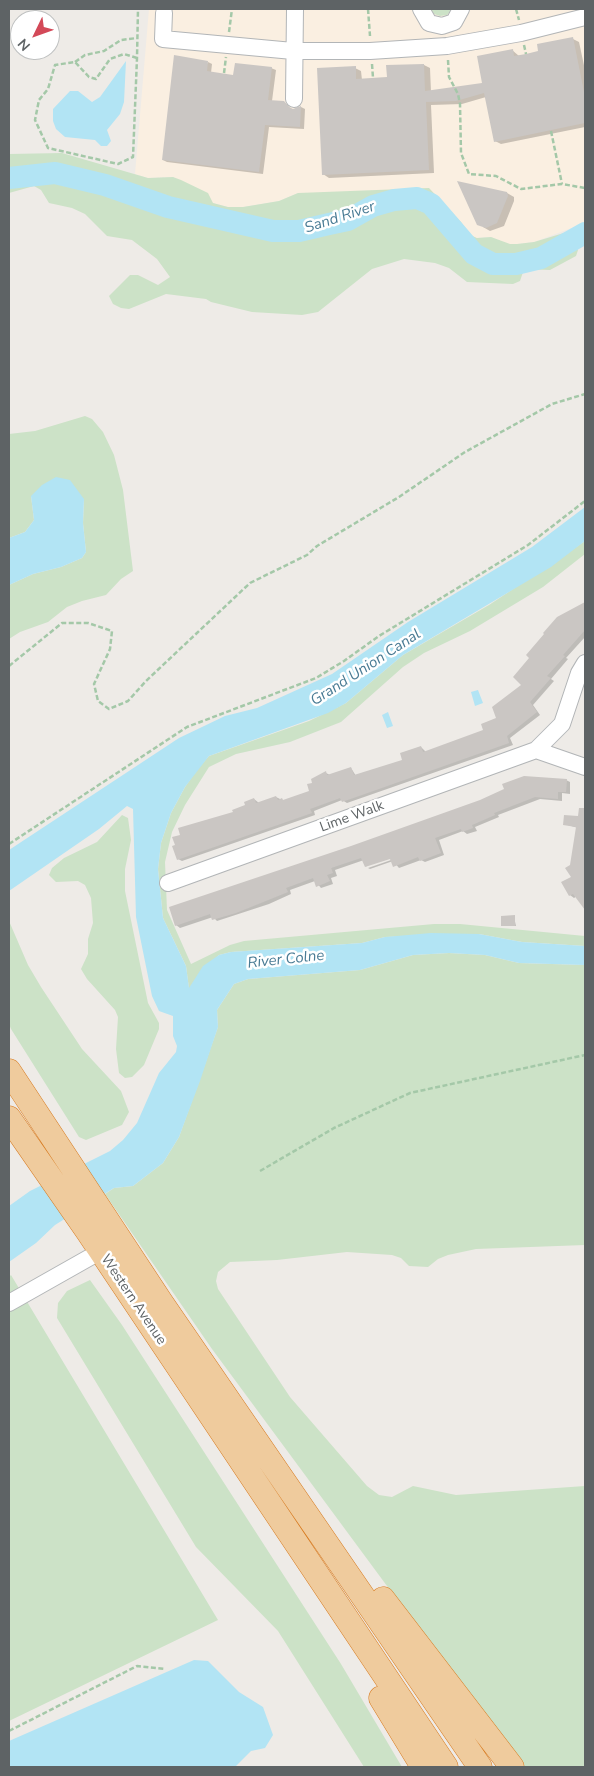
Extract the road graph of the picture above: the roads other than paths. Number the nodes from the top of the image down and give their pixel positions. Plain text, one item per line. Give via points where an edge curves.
1 (295, 9) edge
2 (421, 9) edge
3 (461, 9) edge
4 (164, 13) dead end
5 (585, 17) edge
6 (442, 26) junction
7 (447, 46) junction
8 (293, 51) junction
9 (294, 99) dead end
10 (585, 663) edge
11 (536, 750) junction
12 (585, 767) edge
13 (168, 883) dead end
14 (9, 1071) edge
15 (9, 1118) edge
16 (98, 1234) junction
17 (161, 1302) junction
18 (9, 1303) edge
19 (255, 1484) junction
20 (423, 1767) edge
21 (446, 1767) edge
22 (480, 1767) edge
23 (512, 1767) edge

1 - 8 street
2 - 6 street via 429,23
3 - 6 street via 454,22
4 - 8 street via 163,39
5 - 7 street
6 - 7 street
7 - 8 street
8 - 9 street
10 - 11 street via 578,673 562,724
11 - 12 street
11 - 13 street, Lime Walk
14 - 16 highway, Western Avenue via 68,1159
15 - 16 highway, Western Avenue via 48,1175
16 - 17 highway, Western Avenue
16 - 18 street
16 - 19 highway, Western Avenue
17 - 22 highway
17 - 23 highway
19 - 20 highway
19 - 21 highway

